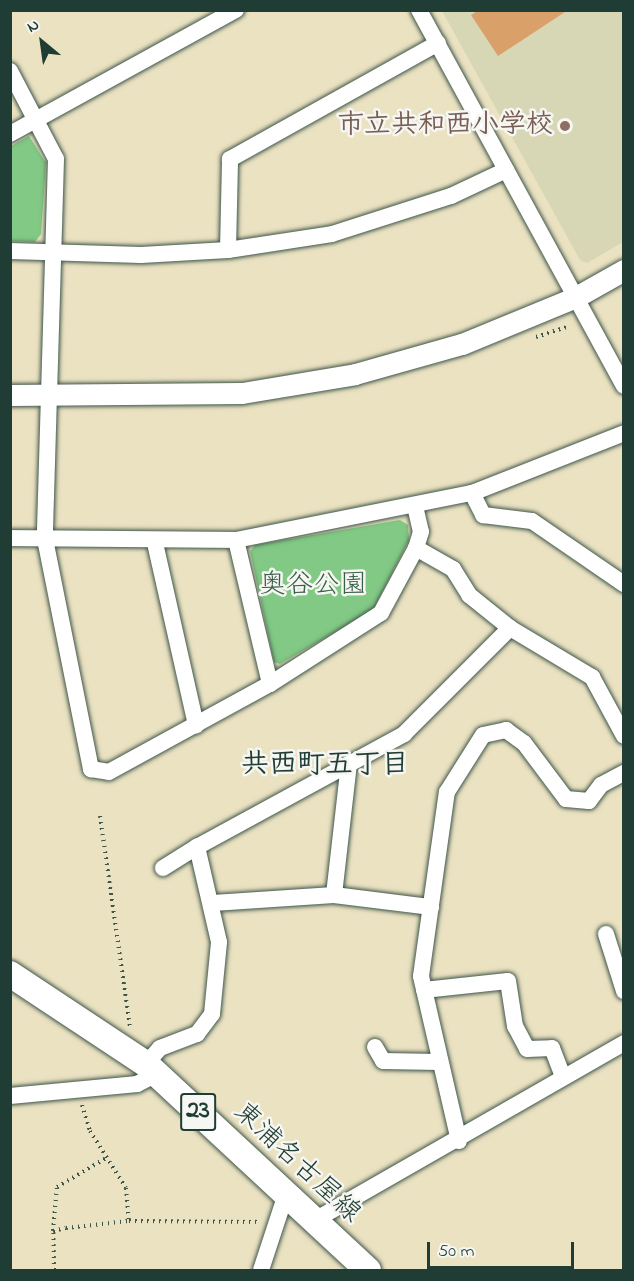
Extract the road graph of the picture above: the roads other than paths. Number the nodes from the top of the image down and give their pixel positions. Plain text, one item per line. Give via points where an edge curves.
1 (236, 10) edge
2 (419, 10) edge
3 (438, 43) junction
4 (10, 71) edge
5 (36, 120) junction
6 (10, 134) edge
7 (506, 170) junction
8 (228, 249) junction
9 (10, 251) edge
10 (52, 253) junction
11 (624, 270) edge
12 (576, 297) junction
13 (624, 386) edge
14 (10, 395) edge
15 (46, 397) junction
16 (624, 433) edge
17 (472, 493) junction
18 (415, 506) junction
19 (10, 538) edge
20 (45, 539) junction
21 (236, 540) junction
22 (155, 543) junction
23 (416, 548) junction
24 (624, 584) edge
25 (510, 628) junction
26 (270, 684) junction
27 (196, 725) junction
28 (624, 736) edge
29 (348, 764) junction
30 (624, 773) edge
31 (197, 847) junction
32 (163, 868) dead end
33 (334, 895) junction
34 (213, 903) junction
35 (431, 907) junction
36 (606, 934) dead end
37 (10, 974) edge
38 (424, 990) junction
39 (624, 990) edge
40 (624, 1043) edge
41 (375, 1047) dead end
42 (440, 1062) junction
43 (152, 1069) junction
44 (563, 1076) junction
45 (10, 1096) edge
46 (459, 1141) junction
47 (286, 1194) junction
48 (315, 1220) junction
49 (261, 1270) edge
50 (368, 1270) edge

1 - 5 street
2 - 3 street
3 - 7 street
3 - 8 street via 230,159
4 - 5 street
5 - 6 street
5 - 10 street via 56,159
7 - 8 street via 451,196 332,234
7 - 12 street
8 - 10 street
9 - 10 street
10 - 15 street
11 - 12 street
12 - 13 street
12 - 15 street via 462,344 355,374 242,393
14 - 15 street
15 - 20 street
16 - 17 street
17 - 18 street
17 - 24 street via 483,515 532,521
18 - 21 street
18 - 23 street via 421,532
19 - 20 street
20 - 22 street
20 - 27 street via 92,769 109,772
21 - 22 street
21 - 26 street
22 - 27 street
23 - 25 street via 453,569 469,595
23 - 26 street via 381,613
25 - 28 street via 592,677
25 - 29 street via 404,734
26 - 27 street
29 - 31 street
29 - 33 street
30 - 35 street via 600,785 589,801 566,800 524,743 506,730 483,735 447,792
31 - 32 street
31 - 34 street
33 - 34 street
33 - 35 street
34 - 43 street via 219,942 212,1014 197,1034 160,1048
35 - 38 street
36 - 39 street
37 - 43 main road, 東浦名古屋線 / 23
38 - 42 street
38 - 44 street via 508,981 515,1026 527,1049 552,1048
40 - 44 street
41 - 42 street via 384,1061
42 - 46 street
43 - 45 street via 137,1084
43 - 47 main road, 東浦名古屋線 / 23
44 - 46 street
46 - 48 street
47 - 48 main road, 東浦名古屋線 / 23
47 - 49 street
48 - 50 main road, 東浦名古屋線 / 23

